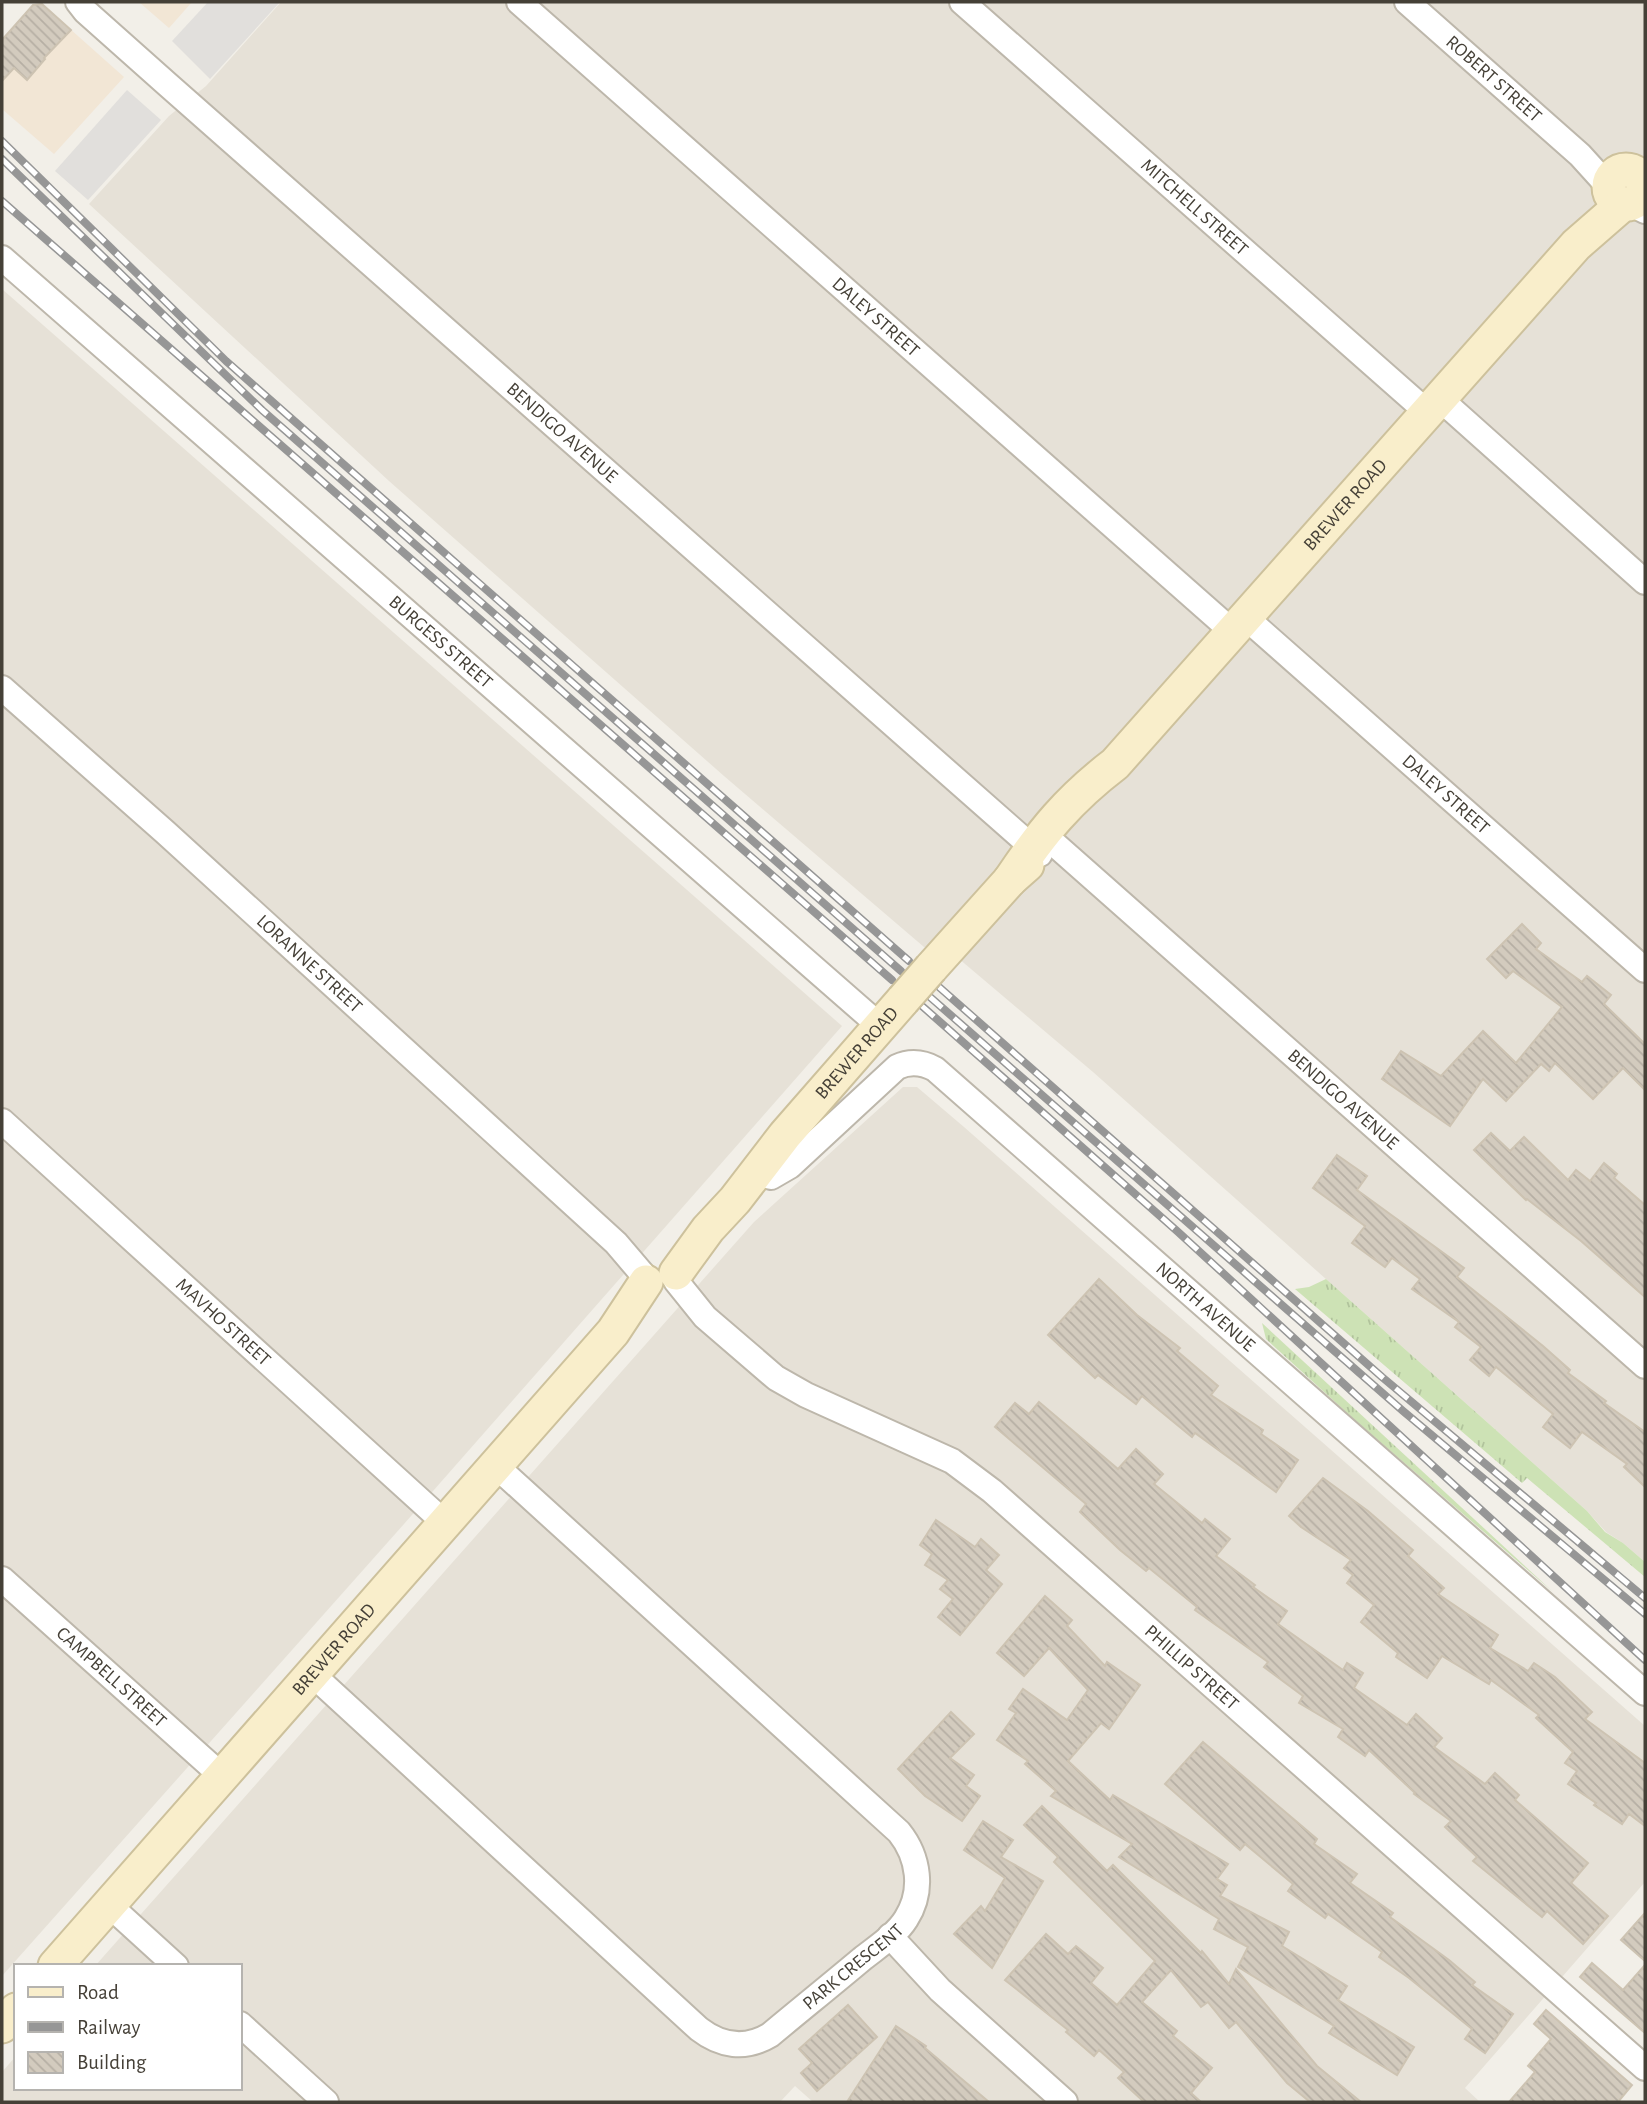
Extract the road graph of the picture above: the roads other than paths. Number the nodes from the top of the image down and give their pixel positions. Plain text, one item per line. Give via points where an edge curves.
1 (519, 2) edge
2 (962, 2) edge
3 (1407, 2) edge
4 (77, 5) edge
5 (1632, 187) edge
6 (2, 258) edge
7 (1433, 405) junction
8 (1645, 582) edge
9 (1239, 624) junction
10 (2, 688) edge
11 (1042, 844) junction
12 (1645, 970) edge
13 (880, 1026) junction
14 (2, 1121) edge
15 (756, 1173) junction
16 (660, 1278) junction
17 (1645, 1366) edge
18 (496, 1466) junction
19 (445, 1523) junction
20 (2, 1579) edge
21 (312, 1674) junction
22 (1645, 1693) edge
23 (222, 1776) junction
24 (109, 1905) junction
25 (884, 1941) junction
26 (57, 1964) edge
27 (174, 1964) edge
28 (14, 2012) edge
29 (2, 2026) edge
30 (242, 2026) edge
31 (1645, 2068) edge
32 (326, 2102) edge
33 (1065, 2102) edge

1 - 9 street, DALEY STREET
2 - 7 street, MITCHELL STREET
3 - 5 street, ROBERT STREET via 1580,155
4 - 11 street, BENDIGO AVENUE
5 - 7 street, BREWER ROAD
6 - 13 street, BURGESS STREET
7 - 8 street, MITCHELL STREET
7 - 9 street, BREWER ROAD
9 - 11 street, BREWER ROAD via 1115,764 1099,791
9 - 12 street, DALEY STREET
10 - 16 street, LORANNE STREET
11 - 13 street, BREWER ROAD, bridge
11 - 17 street, BENDIGO AVENUE
13 - 15 street, BREWER ROAD
14 - 19 street, MAVHO STREET
15 - 16 street, BREWER ROAD
15 - 22 street, NORTH AVENUE via 771,1177 790,1166 897,1066 913,1062 935,1069
16 - 18 street, BREWER ROAD
16 - 31 street, PHILLIP STREET via 776,1378 965,1469
18 - 19 street, BREWER ROAD
18 - 25 street, PARK CRESCENT via 899,1832 916,1863 916,1895 906,1920
19 - 21 street, BREWER ROAD
20 - 23 street, CAMPBELL STREET
21 - 23 street, BREWER ROAD
21 - 25 street, PARK CRESCENT via 709,2036 734,2045 761,2041
23 - 24 street, BREWER ROAD
24 - 26 street, BREWER ROAD
24 - 27 street
25 - 33 street
28 - 29 street
30 - 32 street

